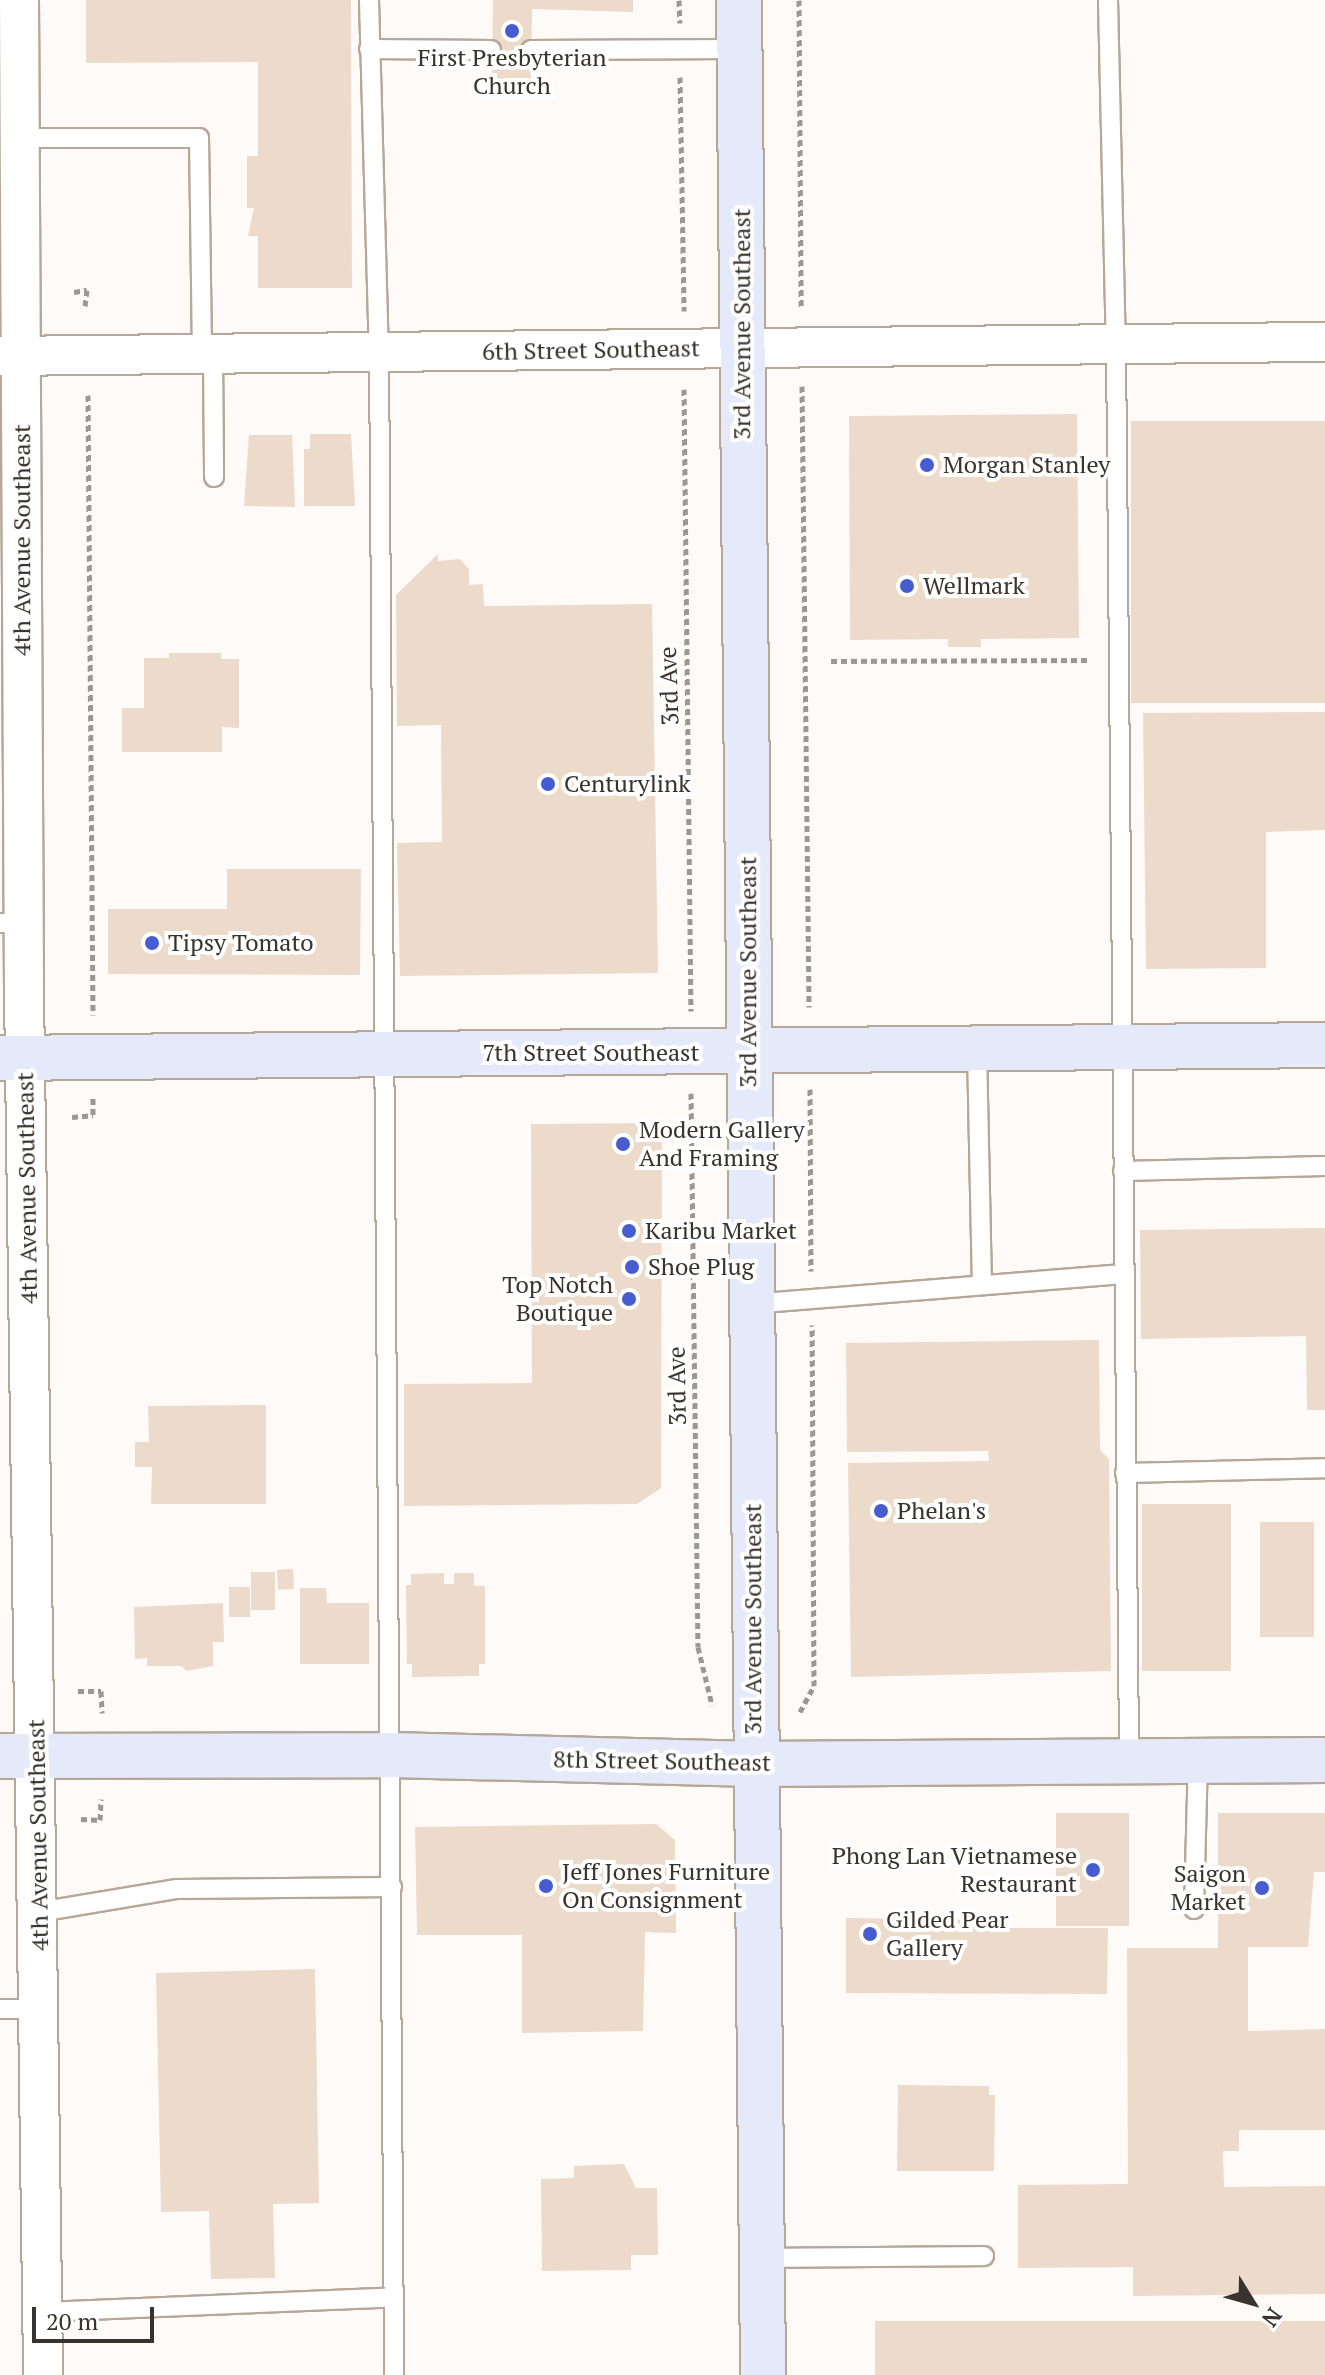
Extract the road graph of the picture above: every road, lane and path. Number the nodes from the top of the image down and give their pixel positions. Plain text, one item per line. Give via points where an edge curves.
1 (19, 0) edge
2 (369, 0) edge
3 (679, 0) edge
4 (739, 0) edge
5 (799, 0) edge
6 (1108, 0) edge
7 (369, 49) junction
8 (680, 49) junction
9 (739, 49) junction
10 (491, 50) dead end
11 (531, 50) dead end
12 (19, 138) junction
13 (684, 274) dead end
14 (74, 292) dead end
15 (801, 294) dead end
16 (85, 307) dead end
17 (1325, 342) edge
18 (1116, 345) junction
19 (742, 349) junction
20 (379, 353) junction
21 (207, 355) junction
22 (11, 356) edge
23 (88, 395) dead end
24 (683, 403) dead end
25 (803, 425) dead end
26 (214, 477) dead end
27 (1117, 660) junction
28 (831, 661) dead end
29 (12, 923) edge
30 (690, 968) dead end
31 (809, 989) dead end
32 (93, 1015) dead end
33 (1325, 1045) edge
34 (1123, 1047) junction
35 (977, 1049) junction
36 (748, 1052) junction
37 (381, 1055) junction
38 (12, 1058) edge
39 (93, 1097) dead end
40 (691, 1097) dead end
41 (72, 1117) dead end
42 (810, 1127) dead end
43 (1325, 1166) edge
44 (1123, 1171) junction
45 (1124, 1274) junction
46 (982, 1285) junction
47 (811, 1299) junction
48 (750, 1304) junction
49 (1325, 1468) edge
50 (1125, 1473) junction
51 (702, 1674) dead end
52 (78, 1691) dead end
53 (811, 1695) dead end
54 (102, 1713) dead end
55 (391, 1755) junction
56 (19, 1756) edge
57 (1198, 1760) junction
58 (1325, 1760) edge
59 (1129, 1761) junction
60 (755, 1764) junction
61 (101, 1798) dead end
62 (81, 1819) dead end
63 (392, 1887) junction
64 (1194, 1909) dead end
65 (39, 1912) junction
66 (0, 2009) edge
67 (40, 2009) junction
68 (984, 2256) dead end
69 (761, 2258) junction
70 (394, 2297) junction
71 (42, 2312) junction
72 (43, 2375) edge
73 (394, 2375) edge
74 (763, 2375) edge

1 - 12 street, 4th Avenue Southeast
2 - 7 lane
3 - 8 path
4 - 9 main road, 3rd Avenue Southeast
5 - 15 path
6 - 18 lane
7 - 10 lane
7 - 20 lane
8 - 9 lane
8 - 11 lane
8 - 13 path
9 - 19 main road, 3rd Avenue Southeast
12 - 21 lane via 199,138
12 - 22 street, 4th Avenue Southeast
14 - 16 path via 87,290
17 - 18 street, 6th Street Southeast
18 - 19 street, 6th Street Southeast
18 - 27 lane
19 - 20 street, 6th Street Southeast
19 - 36 main road, 3rd Avenue Southeast
20 - 21 street, 6th Street Southeast
20 - 37 lane
21 - 22 street, 6th Street Southeast
21 - 26 lane
22 - 29 street, 4th Avenue Southeast
23 - 32 path
24 - 30 path, 3rd Ave
25 - 31 path
27 - 28 path
27 - 34 lane
29 - 38 street, 4th Avenue Southeast
33 - 34 main road, 7th Street Southeast
34 - 35 main road, 7th Street Southeast
34 - 44 lane
35 - 36 main road, 7th Street Southeast
35 - 46 lane
36 - 37 main road, 7th Street Southeast
36 - 48 main road, 3rd Avenue Southeast
37 - 38 main road, 7th Street Southeast
37 - 55 lane
38 - 56 street, 4th Avenue Southeast
39 - 41 path via 93,1115
40 - 51 path, 3rd Ave
42 - 47 path
43 - 44 lane
44 - 45 lane
45 - 46 lane
45 - 50 lane
46 - 47 lane
47 - 48 lane
47 - 53 path
48 - 60 main road, 3rd Avenue Southeast
49 - 50 lane
50 - 59 lane
52 - 54 path via 101,1691
55 - 56 main road, 8th Street Southeast
55 - 60 main road, 8th Street Southeast
55 - 63 lane
56 - 65 street, 4th Avenue Southeast
57 - 58 main road, 8th Street Southeast
57 - 59 main road, 8th Street Southeast
57 - 64 lane
59 - 60 main road, 8th Street Southeast
60 - 69 main road, 3rd Avenue Southeast
61 - 62 path via 100,1820
63 - 65 lane via 177,1889
63 - 70 lane
65 - 67 street, 4th Avenue Southeast
66 - 67 lane
67 - 71 street, 4th Avenue Southeast
68 - 69 lane
69 - 74 main road, 3rd Avenue Southeast
70 - 71 lane
70 - 73 lane
71 - 72 street, 4th Avenue Southeast

